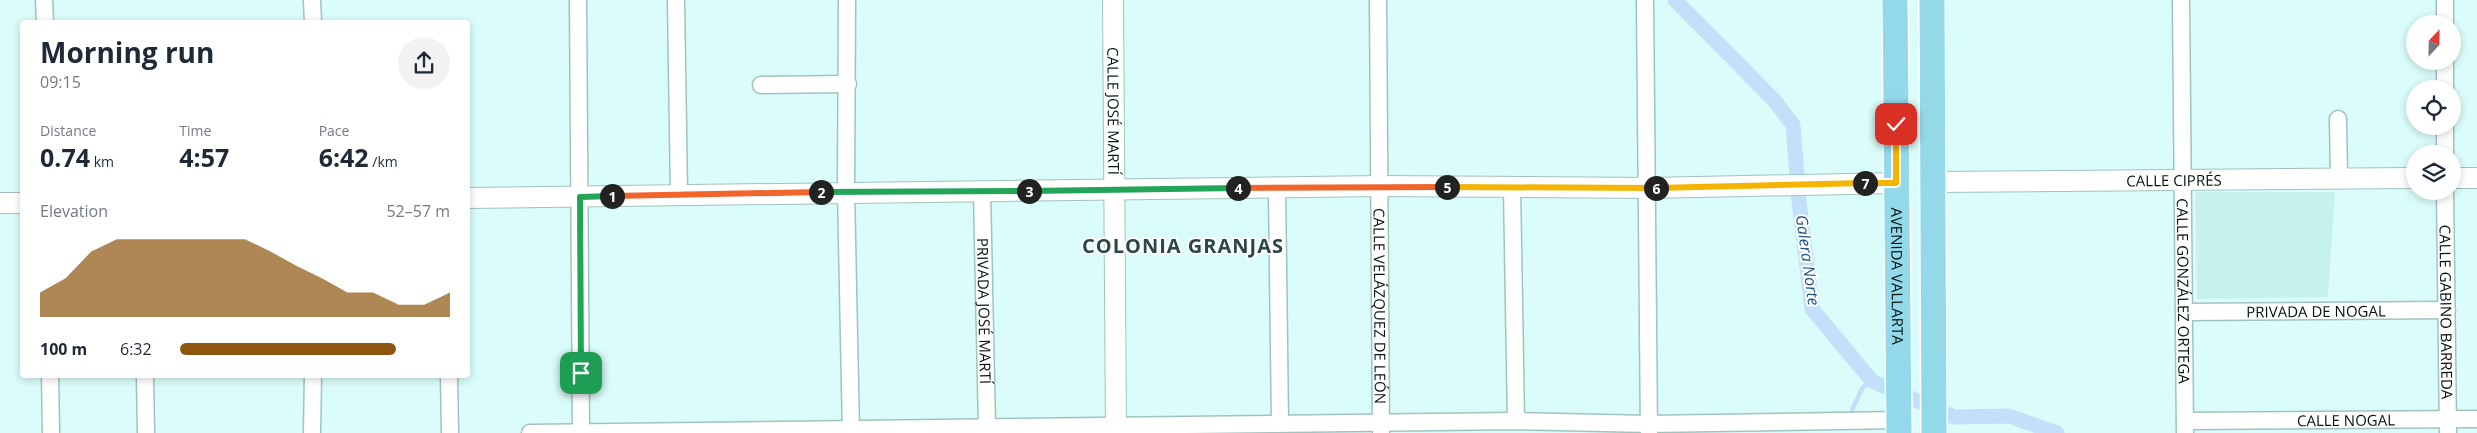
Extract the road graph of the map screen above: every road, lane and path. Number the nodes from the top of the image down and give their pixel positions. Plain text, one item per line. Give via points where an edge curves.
1 (44, 0) edge
2 (312, 0) edge
3 (578, 0) edge
4 (676, 0) edge
5 (847, 0) edge
6 (1113, 0) edge
7 (1378, 0) edge
8 (1645, 0) edge
9 (1895, 0) edge
10 (1932, 0) edge
11 (2181, 0) edge
12 (2445, 0) edge
13 (2445, 15) edge
14 (45, 20) edge
15 (312, 20) edge
16 (848, 84) junction
17 (761, 86) dead end
18 (2338, 118) dead end
19 (2406, 178) edge
20 (2461, 178) edge
21 (2477, 178) edge
22 (2339, 179) junction
23 (2184, 180) junction
24 (1933, 182) junction
25 (1896, 183) junction
26 (1380, 186) junction
27 (1512, 187) junction
28 (1277, 188) junction
29 (1648, 188) junction
30 (1115, 189) junction
31 (846, 192) junction
32 (982, 192) junction
33 (680, 195) junction
34 (580, 197) junction
35 (470, 198) edge
36 (2445, 200) edge
37 (0, 203) edge
38 (20, 203) edge
39 (2447, 310) junction
40 (2185, 312) junction
41 (50, 378) edge
42 (145, 378) edge
43 (313, 378) edge
44 (449, 378) edge
45 (2477, 419) edge
46 (1516, 421) junction
47 (1898, 421) edge
48 (1280, 424) junction
49 (2448, 426) edge
50 (2185, 427) edge
51 (987, 428) junction
52 (1381, 428) edge
53 (1649, 428) edge
54 (1775, 428) edge
55 (1249, 429) edge
56 (1934, 429) edge
57 (1116, 430) edge
58 (851, 431) edge
59 (713, 432) edge
60 (50, 433) edge
61 (146, 433) edge
62 (312, 433) edge
63 (450, 433) edge
64 (530, 433) edge
65 (581, 433) edge

1 - 14 street
2 - 15 street
3 - 34 street
4 - 33 street
5 - 16 street
6 - 30 street, CALLE JOSÉ MARTÍ
7 - 26 street, CALLE VELÁZQUEZ DE LEÓN
8 - 29 street
9 - 25 main road, AVENIDA VALLARTA
10 - 24 main road
11 - 23 street, CALLE GONZÁLEZ ORTEGA
12 - 13 street
16 - 17 street
16 - 31 street
18 - 22 street
19 - 22 street, CALLE CIPRÉS
20 - 21 street
22 - 23 street, CALLE CIPRÉS
23 - 24 street, CALLE CIPRÉS
23 - 40 street, CALLE GONZÁLEZ ORTEGA
24 - 56 main road
25 - 29 street
25 - 47 main road, AVENIDA VALLARTA
26 - 27 street
26 - 28 street
26 - 52 street, CALLE VELÁZQUEZ DE LEÓN
27 - 29 street
27 - 46 street
28 - 30 street
28 - 48 street
29 - 53 street
30 - 32 street
30 - 57 street, CALLE JOSÉ MARTÍ
31 - 32 street
31 - 33 street
31 - 58 street
32 - 51 street, PRIVADA JOSÉ MARTÍ
33 - 34 street
34 - 35 street
34 - 65 street
36 - 39 street, CALLE GABINO BARREDA
37 - 38 street
39 - 40 street, PRIVADA DE NOGAL
39 - 49 street, CALLE GABINO BARREDA
40 - 50 street, CALLE GONZÁLEZ ORTEGA
41 - 60 street
42 - 61 street
43 - 62 street
44 - 63 street
45 - 49 street, CALLE NOGAL
46 - 52 street
46 - 53 street
47 - 54 street
48 - 52 street
48 - 55 street
49 - 50 street, CALLE NOGAL
51 - 57 street
51 - 58 street
53 - 54 street
55 - 57 street
58 - 59 street
59 - 65 street
64 - 65 street

